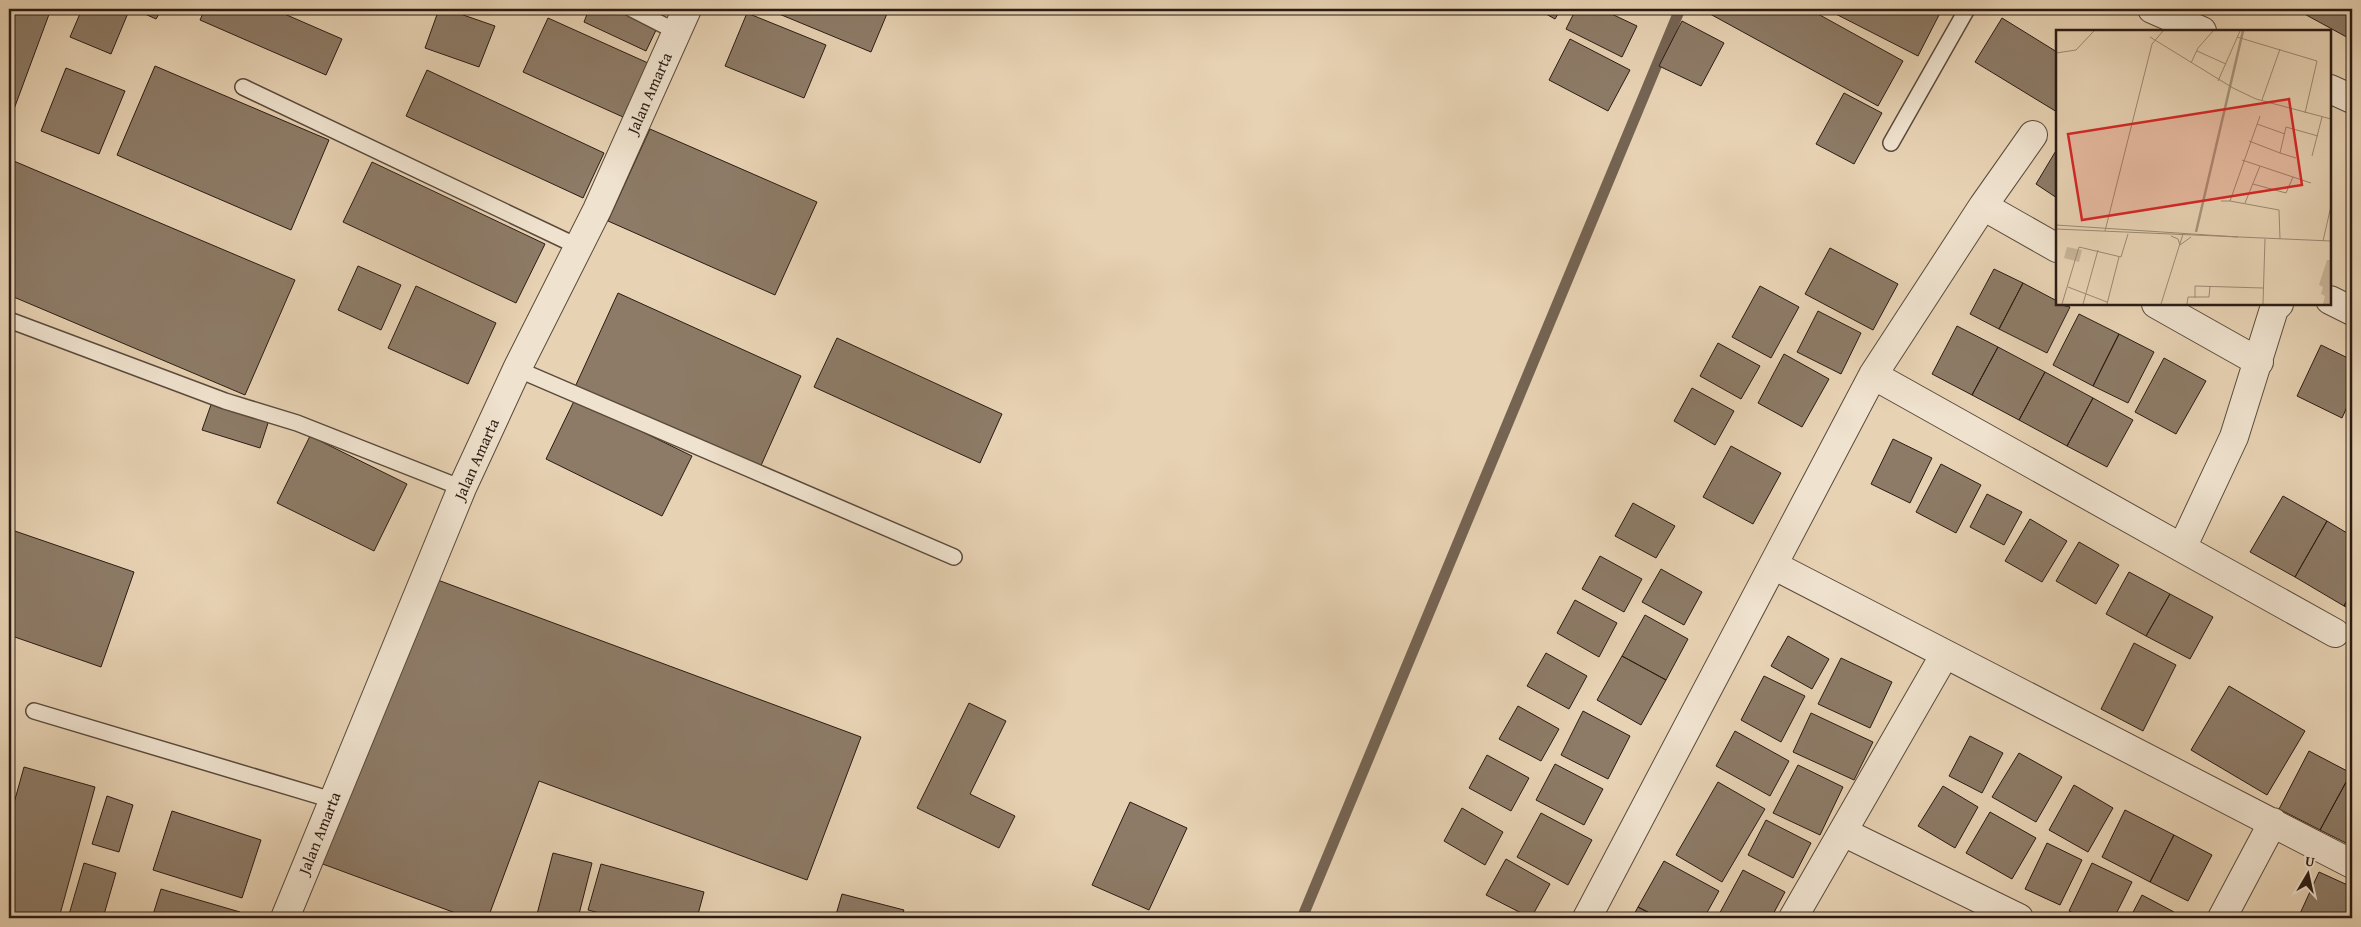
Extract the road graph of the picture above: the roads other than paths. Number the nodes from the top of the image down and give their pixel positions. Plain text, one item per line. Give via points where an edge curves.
1 (632, 9) edge
2 (1966, 9) edge
3 (2163, 11) edge
4 (682, 20) edge
5 (2200, 30) edge
6 (243, 87) dead end
7 (2331, 89) edge
8 (2352, 99) edge
9 (2033, 135) dead end
10 (1891, 143) dead end
11 (1984, 206) junction
12 (579, 247) junction
13 (2056, 247) edge
14 (2331, 300) edge
15 (2158, 305) edge
16 (2278, 305) edge
17 (2352, 311) edge
18 (9, 320) edge
19 (2259, 362) junction
20 (517, 370) junction
21 (1873, 375) junction
22 (462, 488) junction
23 (2182, 548) junction
24 (954, 557) dead end
25 (1773, 565) junction
26 (2335, 633) dead end
27 (1945, 654) junction
28 (34, 712) dead end
29 (332, 800) junction
30 (2273, 822) junction
31 (1843, 832) junction
32 (2352, 864) edge
33 (284, 918) edge
34 (1588, 918) edge
35 (1794, 918) edge
36 (2019, 918) edge
37 (2222, 918) edge

1 - 4 lane
2 - 10 lane
3 - 5 street
4 - 12 street, Jalan Amarta
6 - 12 lane
7 - 8 street
9 - 11 street
11 - 13 street
11 - 21 street
12 - 20 street, Jalan Amarta
14 - 17 street
15 - 19 street
16 - 19 street via 2274,309
18 - 22 lane via 225,401 297,423
19 - 23 street via 2234,436
20 - 22 street, Jalan Amarta
20 - 24 lane
21 - 23 street
21 - 25 street
22 - 29 street, Jalan Amarta
23 - 26 street
25 - 27 street
25 - 34 street
27 - 30 street
27 - 31 street
28 - 29 lane
29 - 33 street, Jalan Amarta
30 - 32 street
30 - 37 street
31 - 35 street
31 - 36 street

